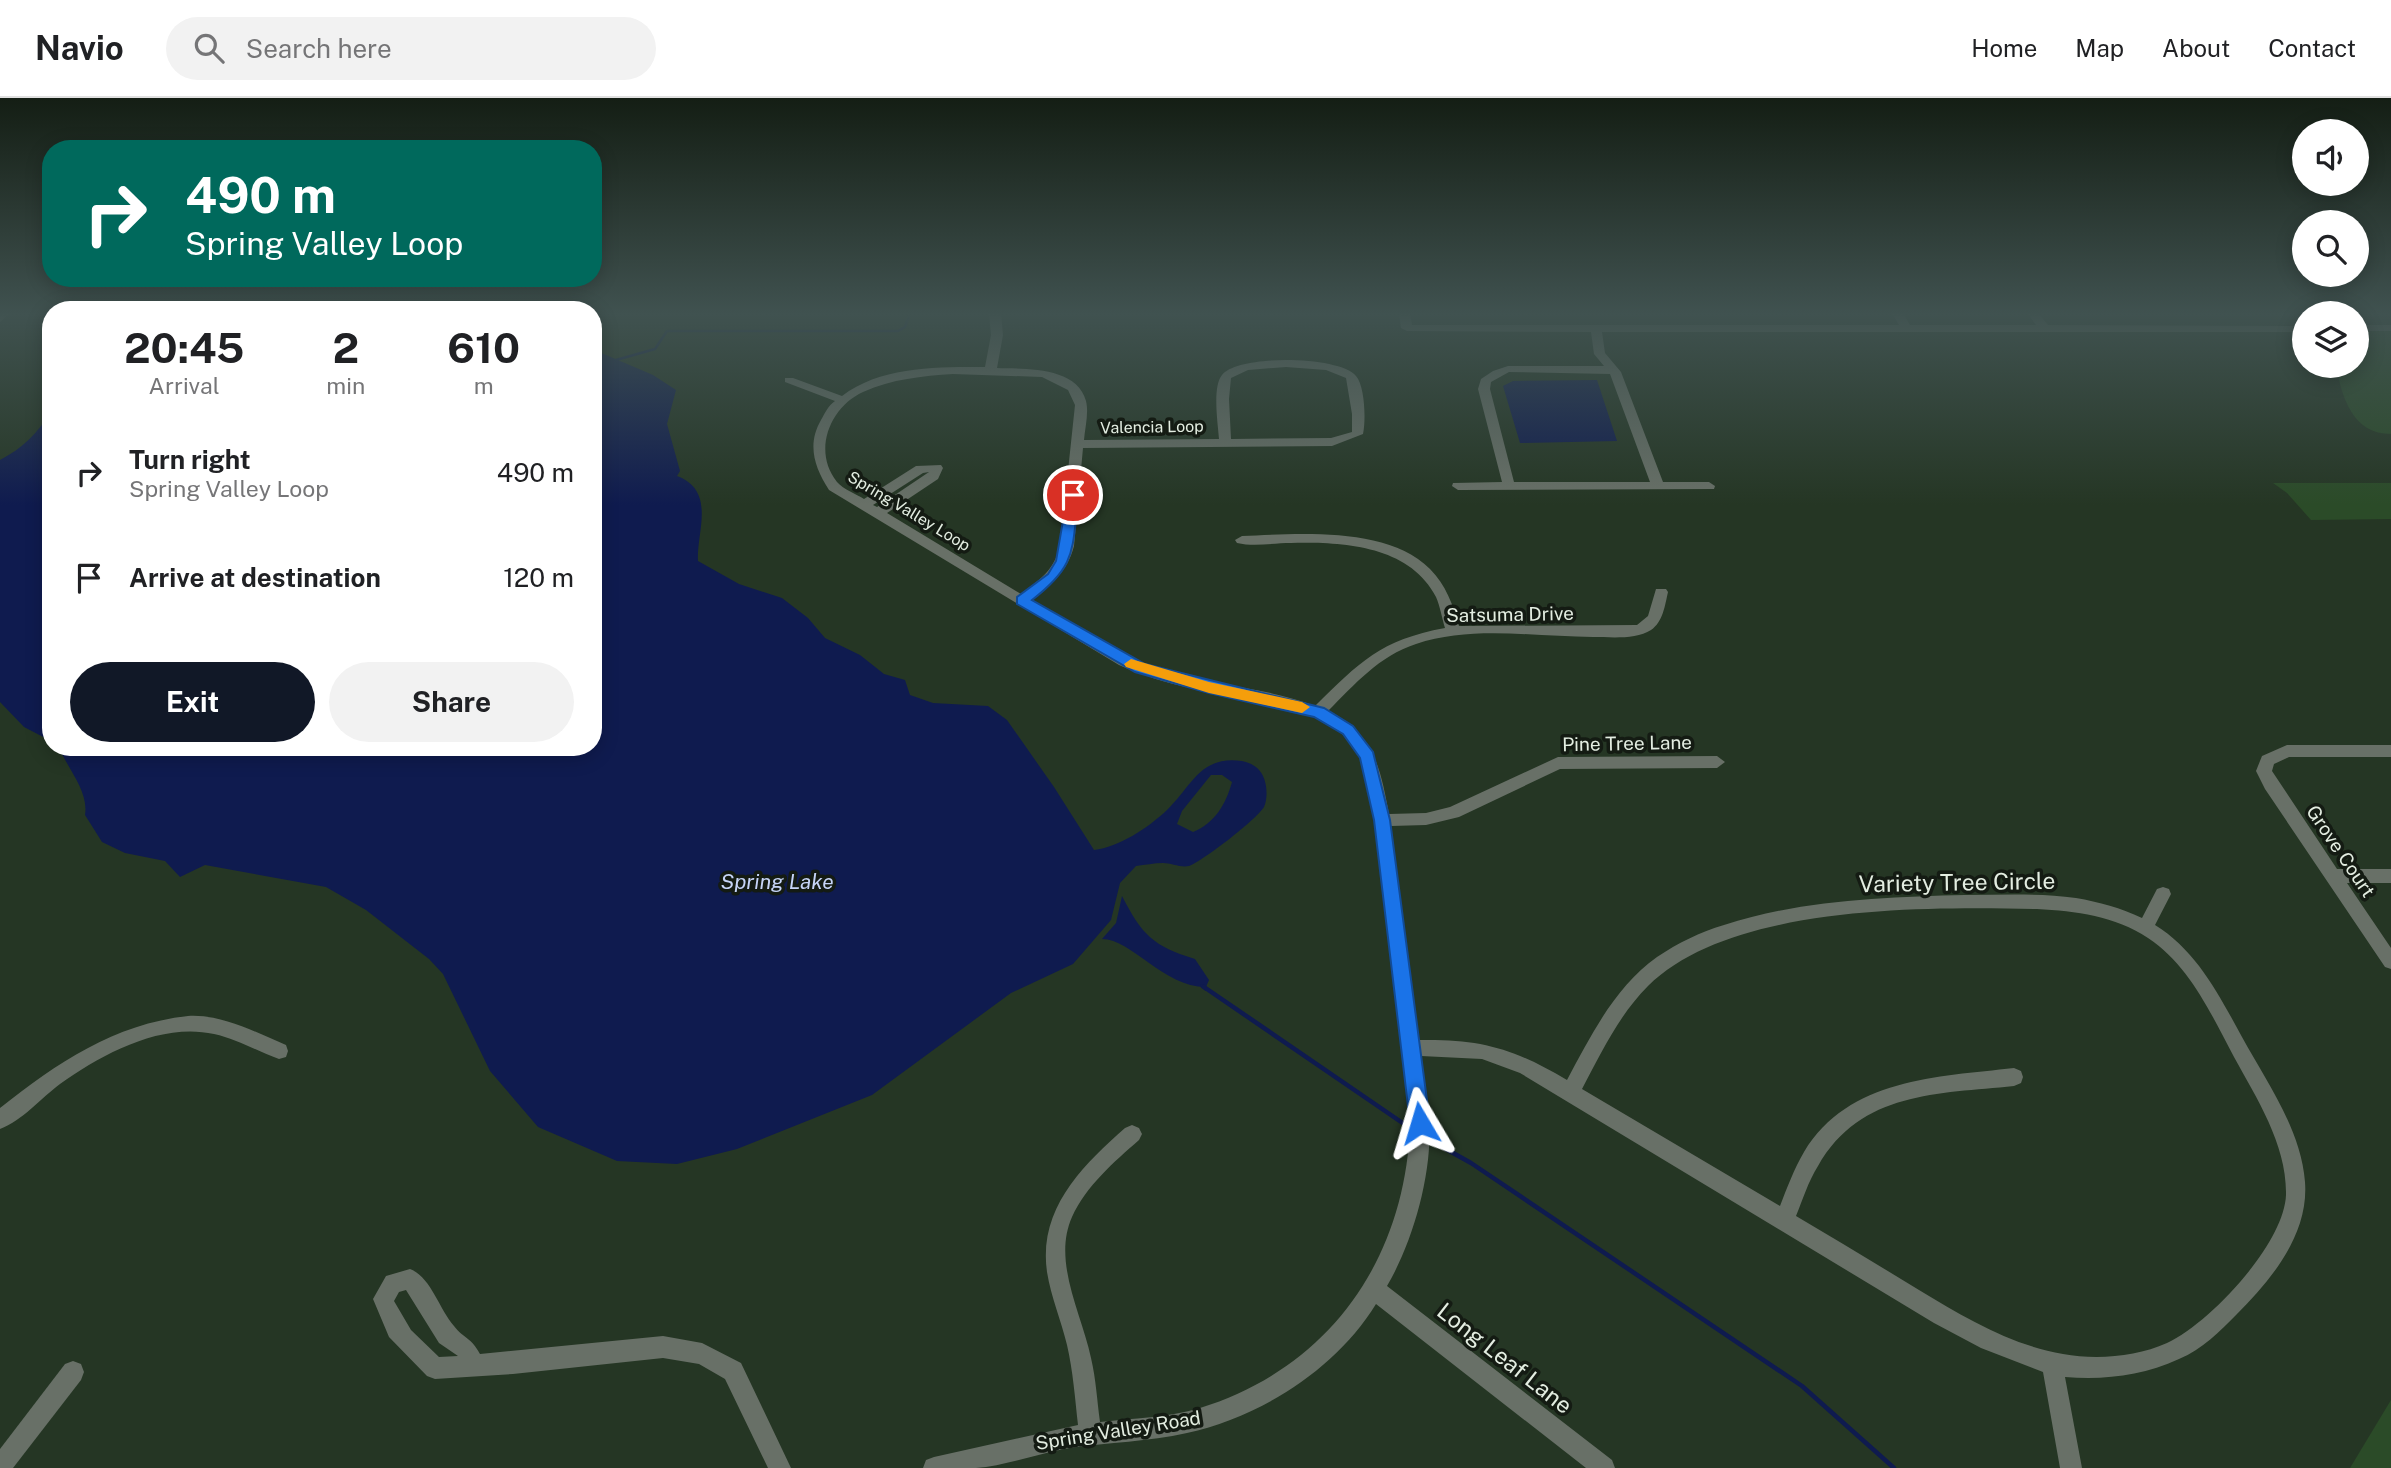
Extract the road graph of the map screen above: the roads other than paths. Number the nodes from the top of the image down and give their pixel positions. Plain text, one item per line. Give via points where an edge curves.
1 (896, 377) edge
2 (1050, 377) edge
3 (1228, 377) edge
4 (1349, 377) edge
5 (1491, 377) edge
6 (1617, 377) edge
7 (789, 380) dead end
8 (842, 400) junction
9 (1225, 443) junction
10 (1078, 444) junction
11 (1458, 486) dead end
12 (1509, 486) junction
13 (1658, 486) junction
14 (1709, 486) dead end
15 (864, 505) junction
16 (877, 513) junction
17 (1242, 540) dead end
18 (1661, 592) dead end
19 (1022, 600) junction
20 (1453, 631) junction
21 (1318, 712) junction
22 (2391, 751) edge
23 (1717, 762) dead end
24 (1382, 820) junction
25 (2333, 876) junction
26 (2391, 876) edge
27 (2163, 894) dead end
28 (2145, 928) junction
29 (2391, 962) edge
30 (1411, 1048) junction
31 (279, 1051) dead end
32 (2014, 1077) dead end
33 (1570, 1093) junction
34 (0, 1120) edge
35 (1132, 1134) dead end
36 (1784, 1220) junction
37 (1375, 1290) junction
38 (473, 1364) junction
39 (2052, 1364) junction
40 (73, 1372) dead end
41 (1090, 1434) junction
42 (0, 1467) edge
43 (780, 1468) edge
44 (934, 1468) edge
45 (1604, 1468) edge
46 (2071, 1468) edge

1 - 8 street, Spring Valley Loop
2 - 10 street, Spring Valley Loop via 1077,392 1082,405
3 - 9 street, Valencia Loop via 1224,382
4 - 9 street, Valencia Loop via 1360,425 1357,434 1347,440
5 - 12 street via 1484,389
6 - 13 street
7 - 8 street
8 - 15 street, Spring Valley Loop via 822,426 822,464 834,487
9 - 10 street, Valencia Loop
10 - 19 street, Spring Valley Loop via 1063,561 1053,577
11 - 12 street
12 - 13 street
13 - 14 street
15 - 16 street, Spring Valley Loop
15 - 16 street via 920,469 937,468 934,476
16 - 19 street, Spring Valley Loop
17 - 20 street via 1350,540 1392,552 1435,581 1450,606
18 - 20 street, Satsuma Drive via 1655,621 1639,630
19 - 21 street, Spring Valley Road via 1140,668
20 - 21 street, Satsuma Drive via 1405,642 1385,652
21 - 24 street, Spring Valley Road via 1348,730 1368,756
22 - 25 street, Grove Court via 2287,751 2267,760 2264,771 2271,785
23 - 24 street, Pine Tree Lane via 1558,764 1453,813
24 - 30 street, Spring Valley Road
25 - 26 street
25 - 29 street, Grove Court
27 - 28 street
28 - 33 street, Variety Tree Circle via 2094,908 2050,901 1856,907 1735,928 1676,954 1633,989
28 - 39 street, Variety Tree Circle via 2163,939 2207,990 2274,1113 2296,1182 2295,1208 2289,1228 2250,1286 2196,1339 2128,1365
30 - 33 street, Variety Tree Circle via 1490,1052 1526,1066
30 - 37 street, Spring Valley Road via 1420,1161 1396,1251
31 - 34 street via 202,1023 135,1034 98,1048 64,1069
32 - 36 street via 1886,1094 1858,1107 1834,1127 1815,1152
33 - 36 street, Variety Tree Circle
35 - 41 street via 1096,1166 1075,1194 1060,1220 1056,1244 1081,1359
36 - 39 street, Variety Tree Circle via 1994,1343
37 - 41 street, Spring Valley Road via 1347,1328 1311,1361 1238,1405 1199,1419
37 - 45 street, Long Leaf Lane
38 - 38 street via 465,1348 447,1335 414,1282 393,1283 383,1299 410,1347 435,1368
38 - 43 street via 663,1347 702,1354 733,1371
39 - 46 street
40 - 42 street
41 - 44 street, Spring Valley Road

